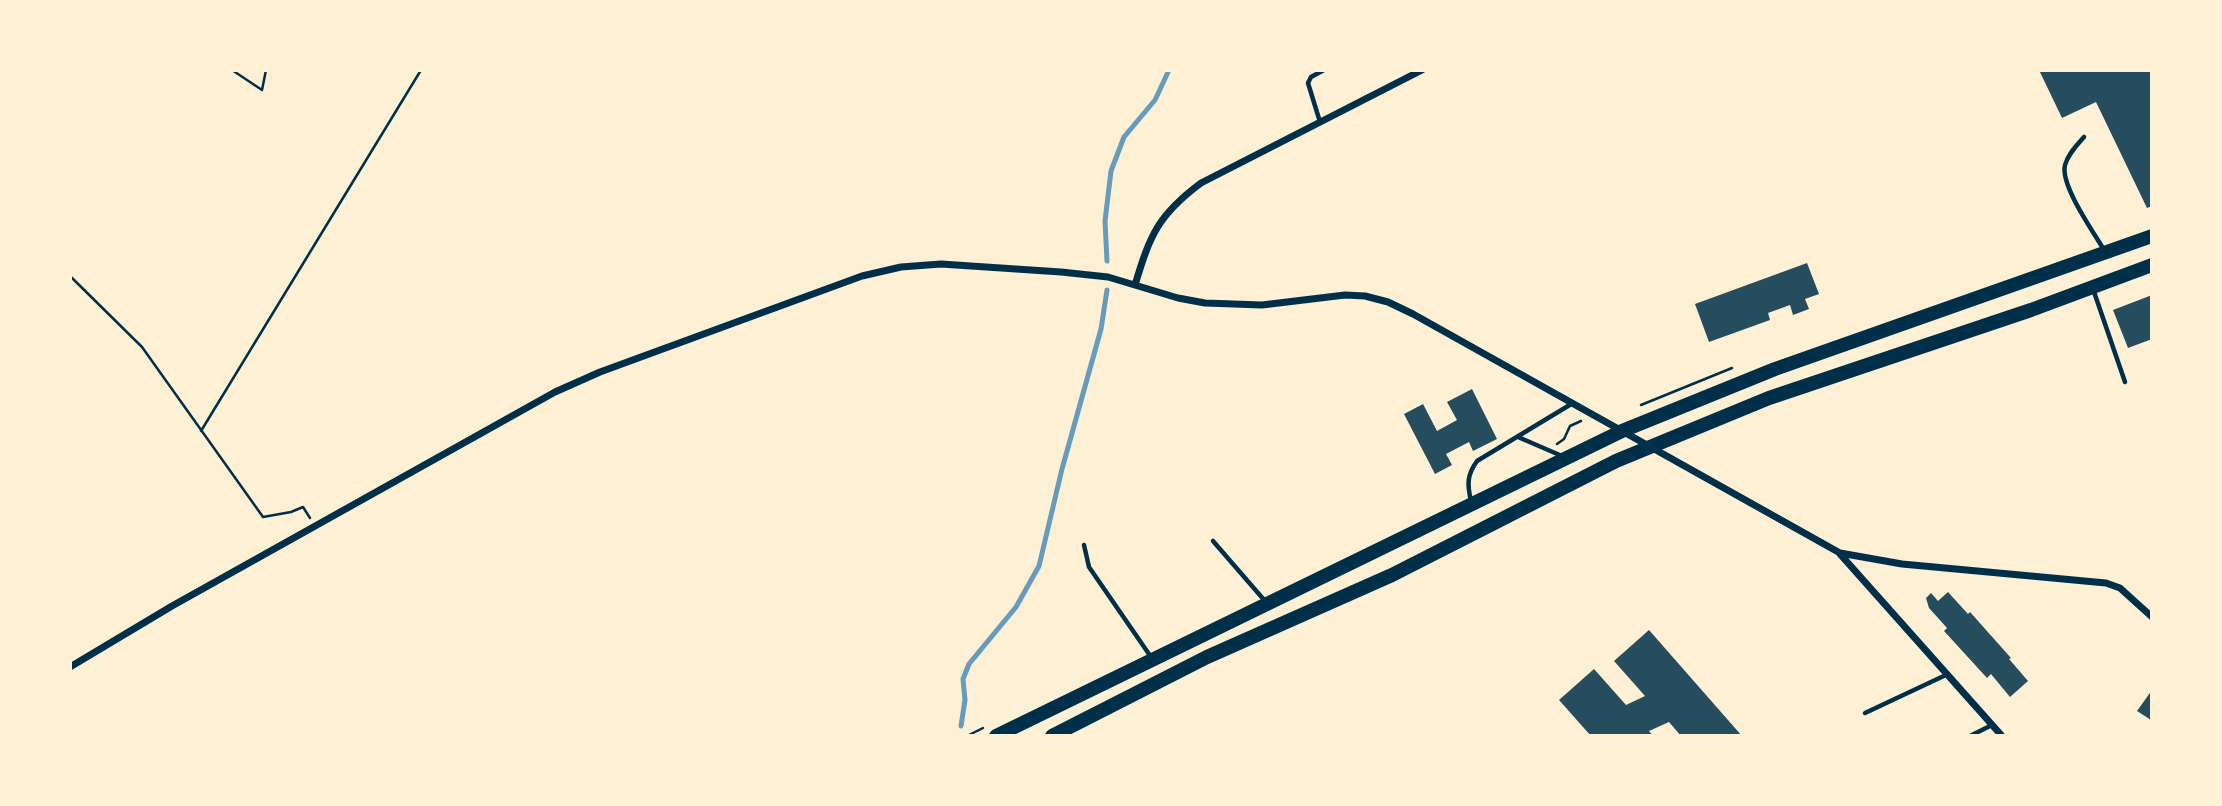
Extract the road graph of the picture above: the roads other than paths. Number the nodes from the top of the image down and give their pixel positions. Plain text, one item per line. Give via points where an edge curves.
1 (1324, 70) edge
2 (1422, 70) edge
3 (1320, 123) junction
4 (2084, 137) dead end
5 (2152, 236) edge
6 (2106, 253) junction
7 (2152, 265) edge
8 (1135, 285) junction
9 (2092, 288) junction
10 (2125, 382) dead end
11 (1573, 404) junction
12 (1622, 431) junction
13 (1517, 436) junction
14 (1650, 447) junction
15 (1566, 458) junction
16 (1472, 505) junction
17 (1213, 541) dead end
18 (1084, 545) dead end
19 (1840, 553) junction
20 (1267, 605) junction
21 (2152, 617) edge
22 (1153, 660) junction
23 (70, 667) edge
24 (1948, 674) junction
25 (1865, 713) dead end
26 (1992, 724) junction
27 (996, 736) edge
28 (1052, 736) edge
29 (1970, 736) edge
30 (2002, 736) edge

1 - 3 lane via 1308,83
2 - 3 street
3 - 8 street via 1201,183 1177,201 1151,237
4 - 6 lane via 2070,154 2066,182
5 - 6 main road
6 - 12 main road via 1775,369
7 - 9 main road
8 - 11 street via 1178,298 1234,305 1320,296 1364,296 1388,302
8 - 23 street via 1092,274 941,264 862,276 555,392
9 - 10 lane
9 - 14 main road via 1769,398
11 - 12 street
11 - 13 lane
12 - 14 street
12 - 15 main road
13 - 15 lane
13 - 16 lane via 1477,461 1469,472
14 - 19 street
14 - 28 main road via 1392,575 1207,657
15 - 16 main road
16 - 20 main road
17 - 20 lane
18 - 22 lane via 1088,567
19 - 21 street via 1902,564 2106,583 2132,596
19 - 24 street
20 - 22 main road
22 - 27 main road
24 - 25 lane
24 - 26 street
26 - 29 lane
26 - 30 street

